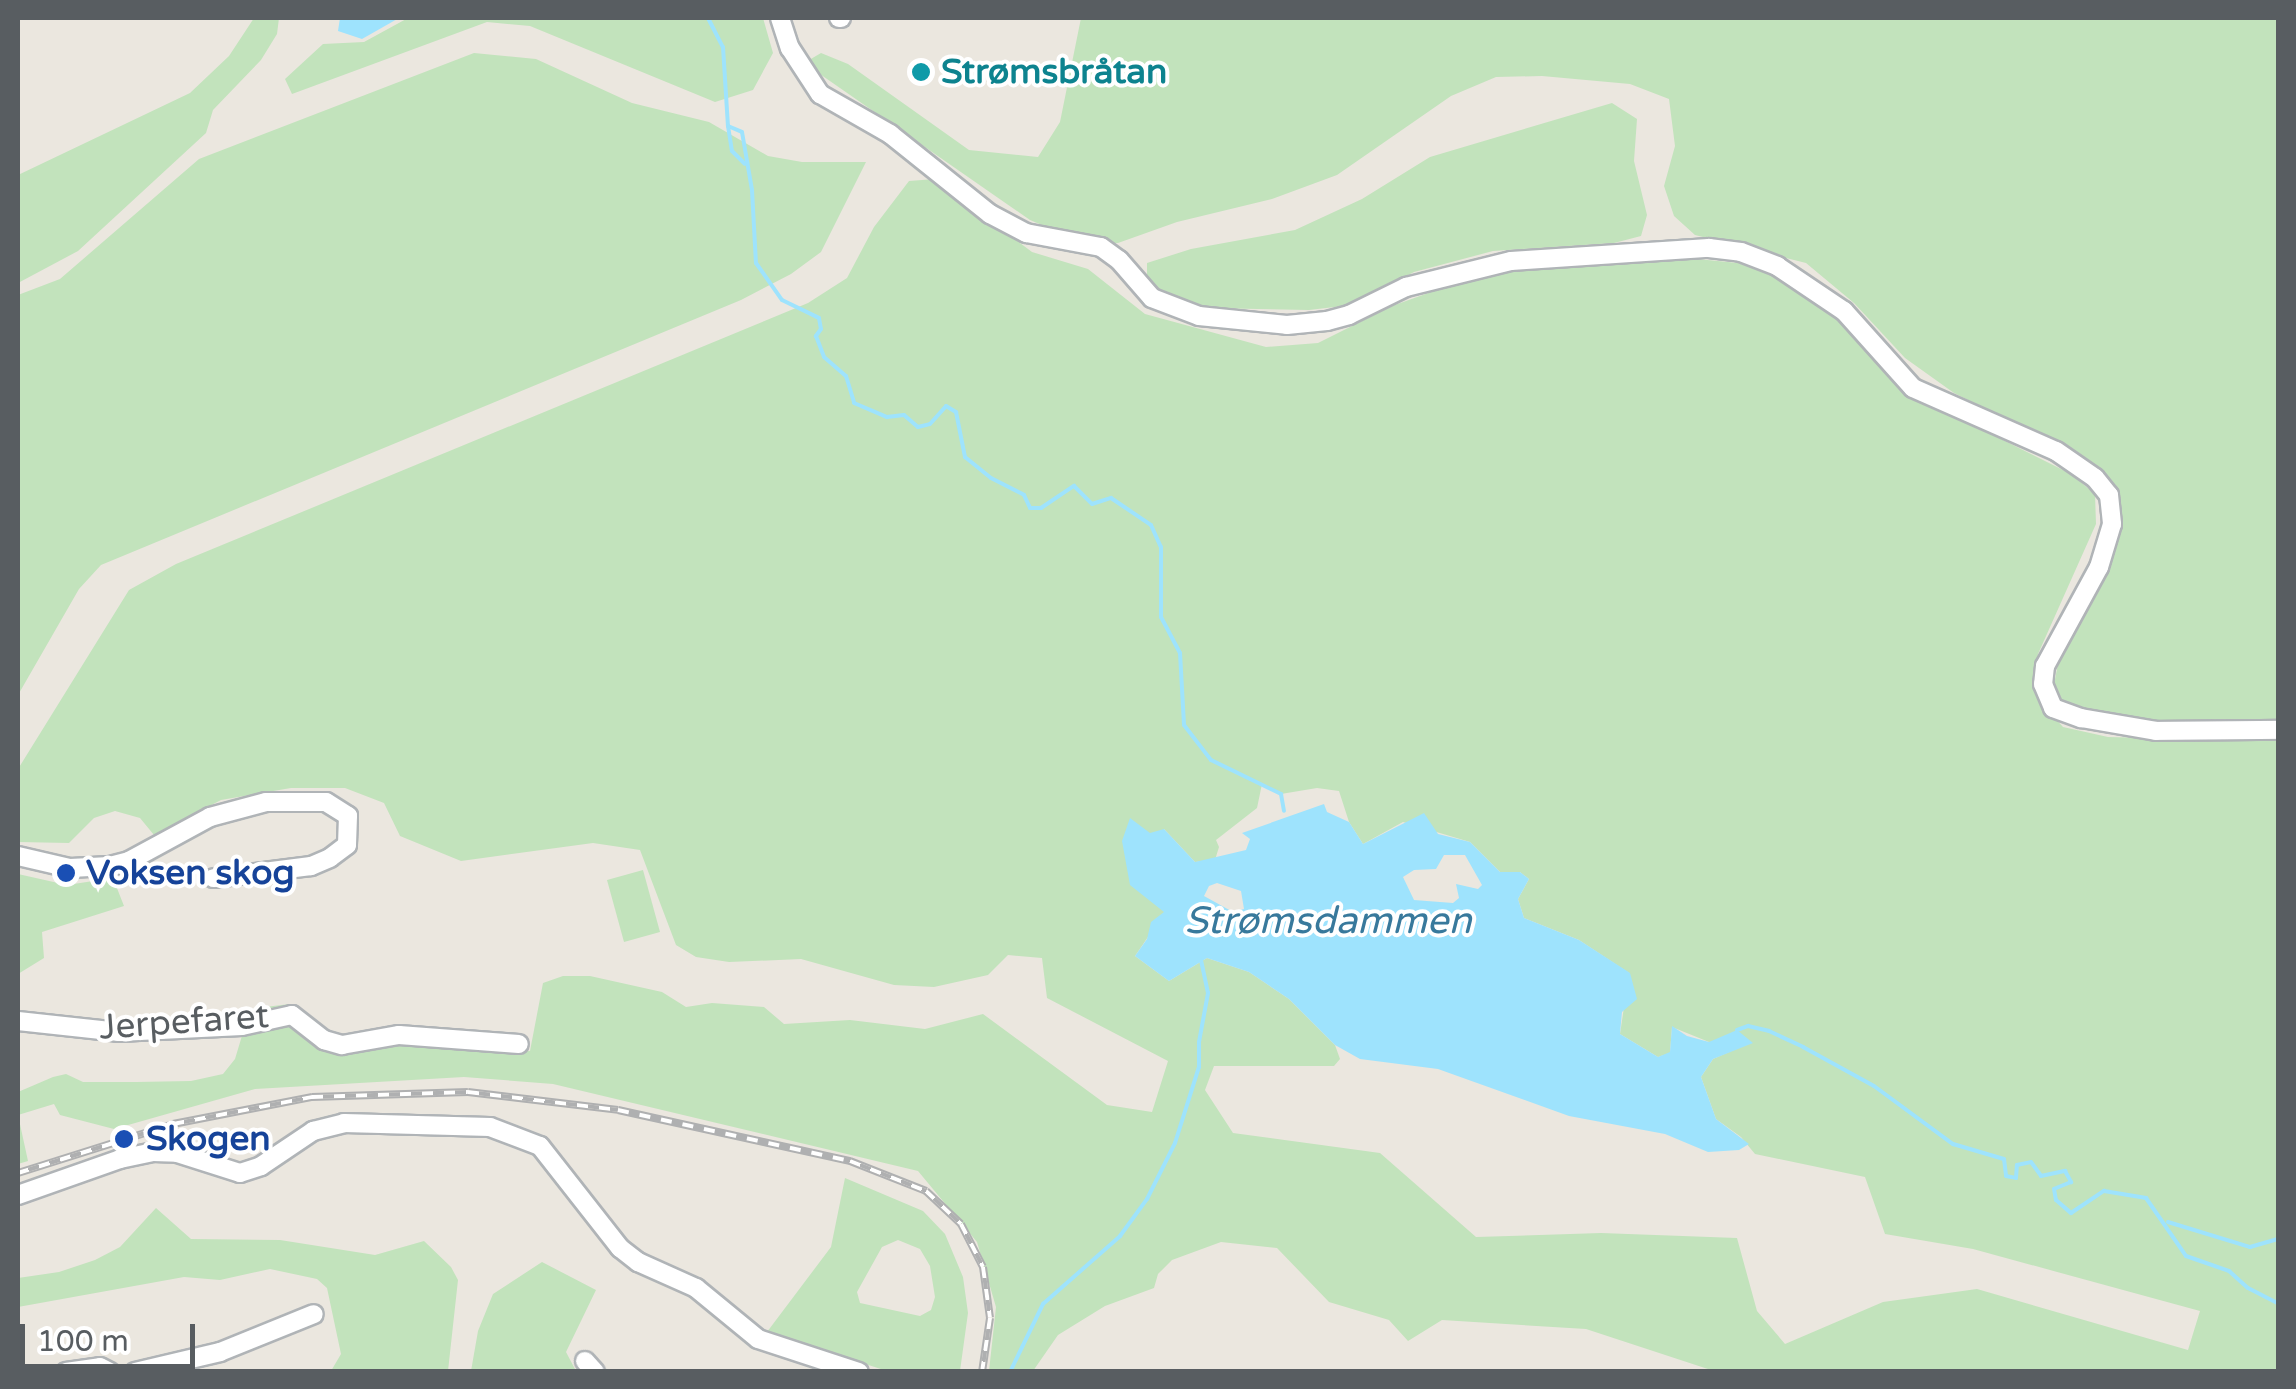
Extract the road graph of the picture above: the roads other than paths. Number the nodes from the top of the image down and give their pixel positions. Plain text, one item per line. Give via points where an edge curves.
1 (780, 18) edge
2 (2278, 730) edge
3 (18, 856) edge
4 (214, 878) dead end
5 (18, 1021) edge
6 (519, 1044) dead end
7 (18, 1195) edge
8 (314, 1314) dead end
9 (66, 1372) edge
10 (110, 1372) edge
11 (135, 1372) edge
12 (859, 1372) edge

1 - 2 street via 790,48 820,94 890,134 990,214 1048,239 1101,247 1152,298 1198,316 1270,324 1327,321 1406,287 1511,261 1709,248 1777,266 1844,312 1913,388 2056,451 2109,495 2112,524 2098,567 2045,666 2043,684 2053,708 2156,731
3 - 4 street via 78,869 110,866 210,817 266,802 326,802 348,816 347,845 330,858
5 - 6 street, Jerpefaret via 119,1032 242,1026 292,1016 324,1040 342,1044 398,1034
7 - 12 street via 154,1152 240,1173 313,1131 344,1122 490,1128 540,1146 638,1262 696,1288 758,1339
8 - 11 street via 220,1352
9 - 10 street

